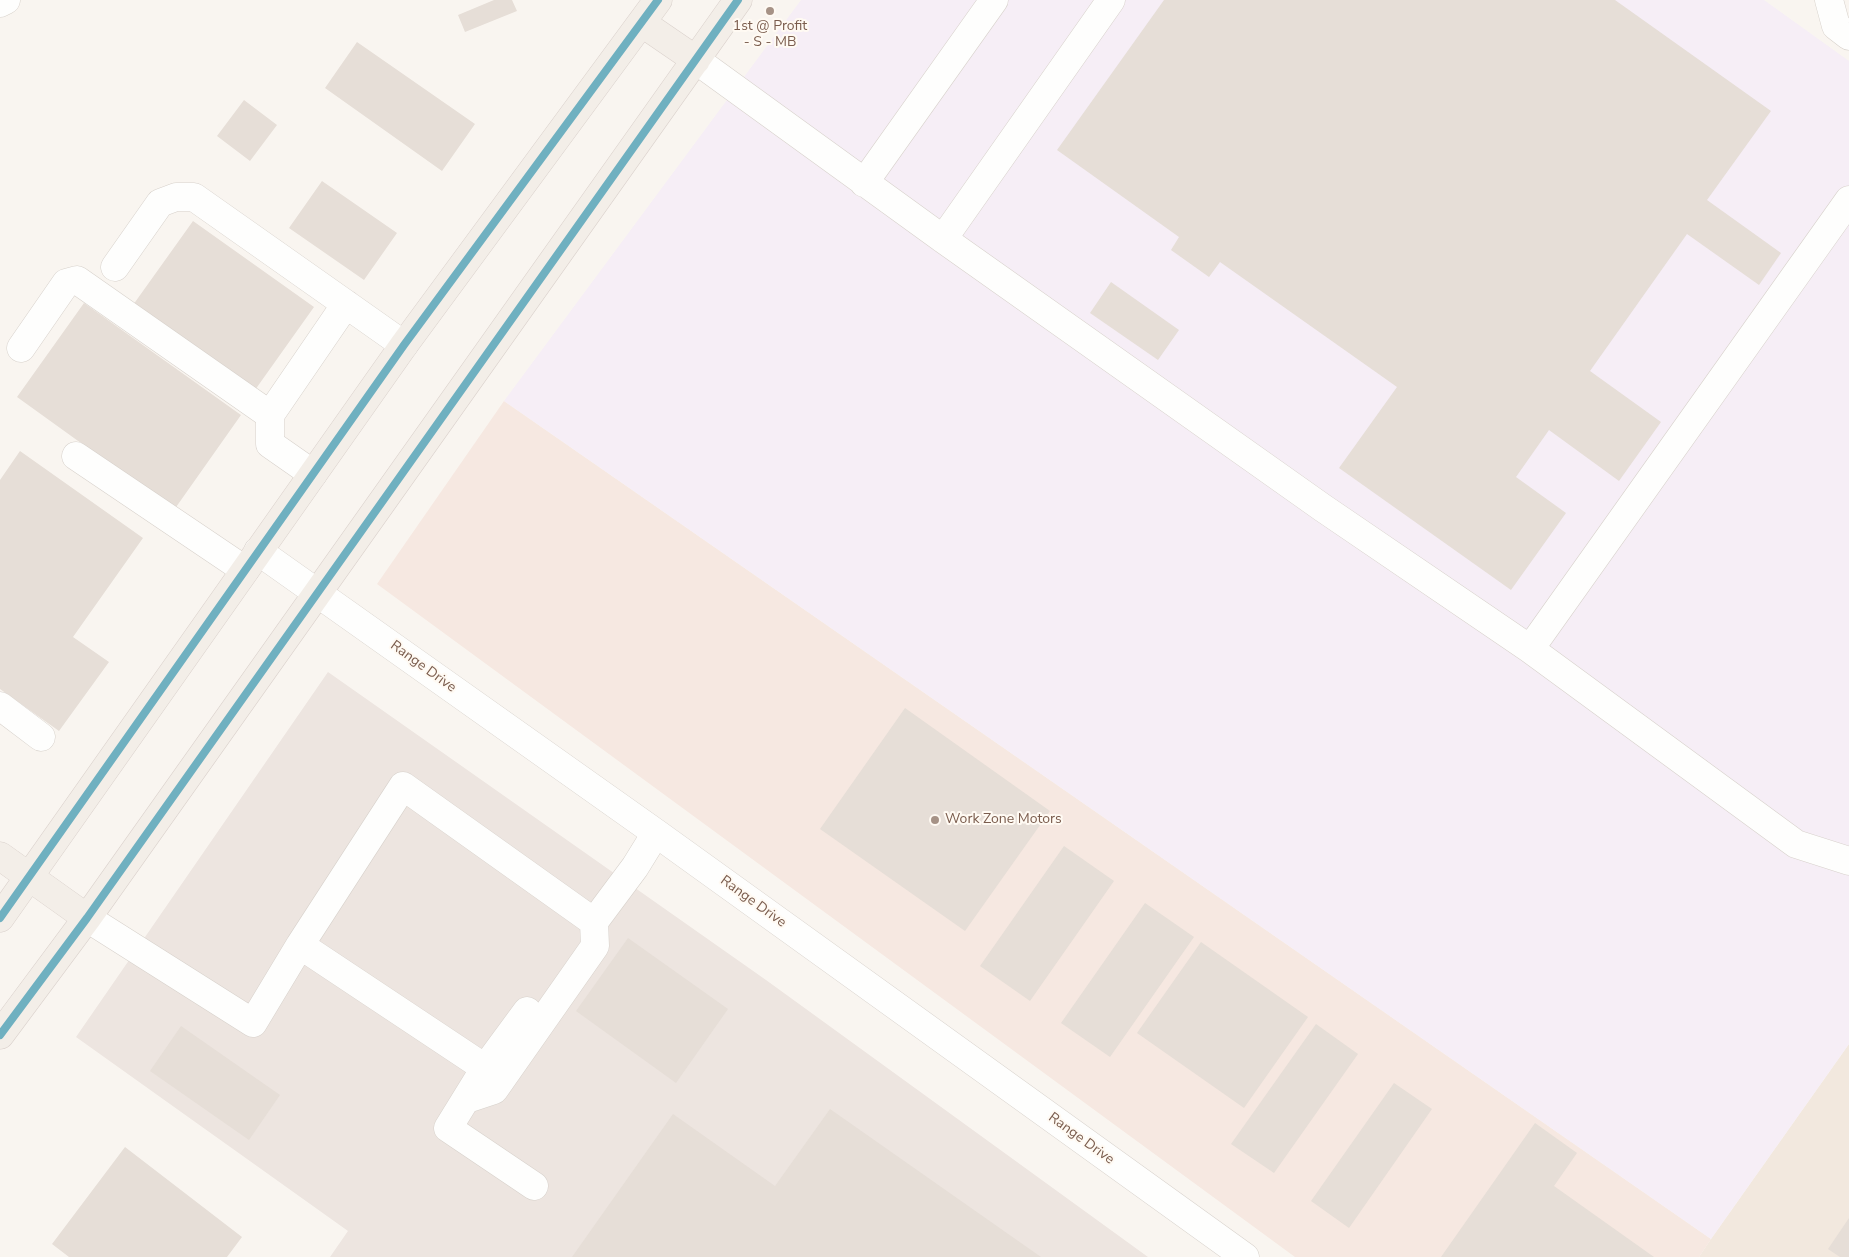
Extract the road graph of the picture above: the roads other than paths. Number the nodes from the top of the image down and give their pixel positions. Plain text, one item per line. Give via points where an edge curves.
1 (6, 0) edge
2 (658, 0) edge
3 (738, 0) edge
4 (994, 0) edge
5 (1110, 0) edge
6 (1829, 0) edge
7 (0, 3) edge
8 (642, 23) junction
9 (1849, 36) edge
10 (696, 60) junction
11 (864, 183) junction
12 (1849, 200) edge
13 (943, 239) junction
14 (115, 267) dead end
15 (346, 304) junction
16 (404, 345) junction
17 (21, 348) dead end
18 (270, 415) junction
19 (76, 456) dead end
20 (313, 474) junction
21 (252, 561) junction
22 (318, 592) junction
23 (1530, 649) junction
24 (0, 706) edge
25 (41, 737) dead end
26 (656, 833) junction
27 (0, 856) edge
28 (1849, 861) edge
29 (29, 876) junction
30 (0, 918) edge
31 (87, 918) junction
32 (594, 922) junction
33 (300, 945) junction
34 (0, 1035) edge
35 (485, 1068) junction
36 (467, 1100) junction
37 (534, 1186) dead end
38 (1244, 1257) edge

1 - 7 street
2 - 8 main road
3 - 10 main road
4 - 11 street
5 - 13 street
6 - 9 street via 1836,26
8 - 10 main road
8 - 16 main road
10 - 11 street
10 - 22 main road
11 - 13 street
12 - 23 street
13 - 23 street via 1323,508
14 - 15 street via 160,203 176,197 194,197
15 - 16 street
15 - 18 street
16 - 20 main road
17 - 18 street via 66,283 77,280
18 - 20 street via 270,444
19 - 21 street, Range Drive
20 - 21 main road
21 - 22 street, Range Drive
21 - 29 main road
22 - 26 street, Range Drive
22 - 31 main road
23 - 28 street via 1796,844
24 - 25 street
26 - 32 street
26 - 38 street, Range Drive
27 - 29 main road
29 - 30 main road
29 - 31 main road
31 - 33 street via 253,1023
31 - 34 main road
32 - 33 street via 403,786
32 - 35 street
32 - 36 street via 595,946 494,1090
33 - 35 street
35 - 36 street
36 - 37 street via 448,1128

